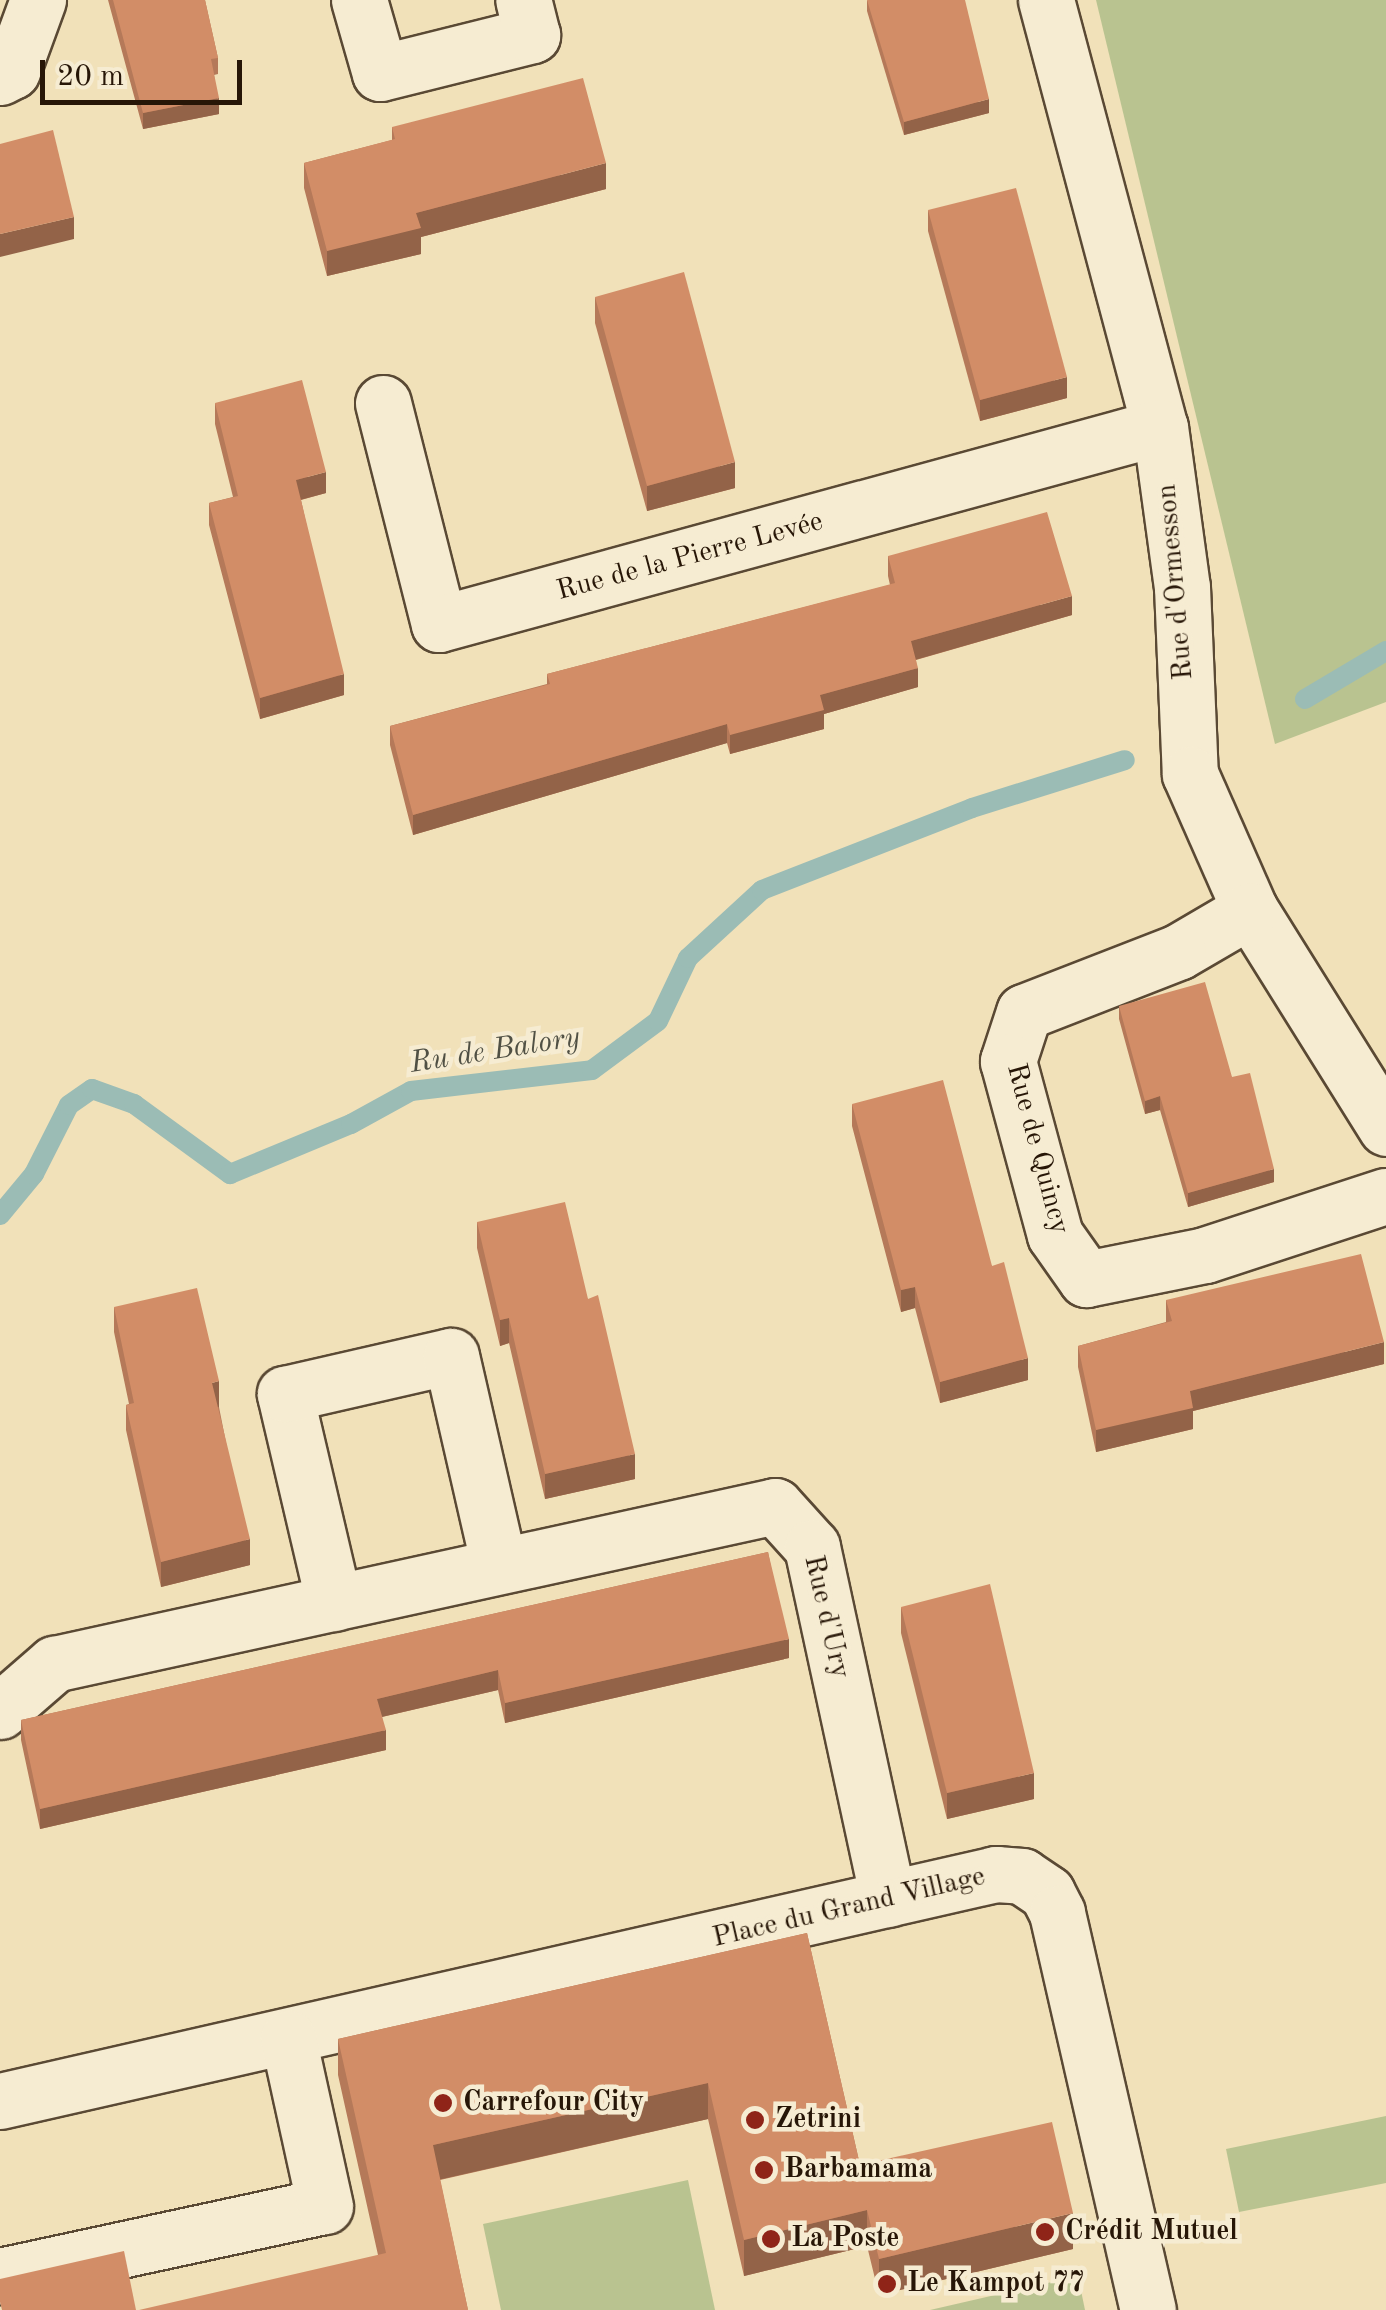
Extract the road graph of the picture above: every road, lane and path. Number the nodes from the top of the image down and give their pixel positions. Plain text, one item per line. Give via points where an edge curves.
1 (38, 0) edge
2 (359, 0) edge
3 (523, 0) edge
4 (1046, 0) edge
5 (0, 77) edge
6 (383, 403) dead end
7 (1160, 427) junction
8 (1250, 910) junction
9 (1386, 1128) edge
10 (1386, 1196) edge
11 (500, 1566) junction
12 (334, 1603) junction
13 (0, 1710) edge
14 (888, 1899) junction
15 (288, 2038) junction
16 (0, 2101) edge
17 (0, 2276) edge
18 (1148, 2310) edge

1 - 5 street via 12,71
2 - 3 street via 380,73 532,35
4 - 7 street, Rue d'Ormesson
6 - 7 street, Rue de la Pierre Levée via 439,624
7 - 8 street, Rue d'Ormesson via 1182,587 1190,774
8 - 9 street, Rue d'Ormesson
8 - 10 street, Rue de Quincy via 1178,952 1024,1012 1008,1061 1056,1235 1086,1279 1205,1256
11 - 12 street, Rue d'Ury
11 - 12 street via 451,1356 285,1394
11 - 14 street, Rue d'Ury via 775,1506 812,1547
12 - 13 street, Rue d'Ury via 54,1664
14 - 15 street, Place du Grand Village
14 - 18 street, Place du Grand Village via 996,1874 1022,1876 1047,1893
15 - 16 street, Place du Grand Village
15 - 17 street via 325,2206

